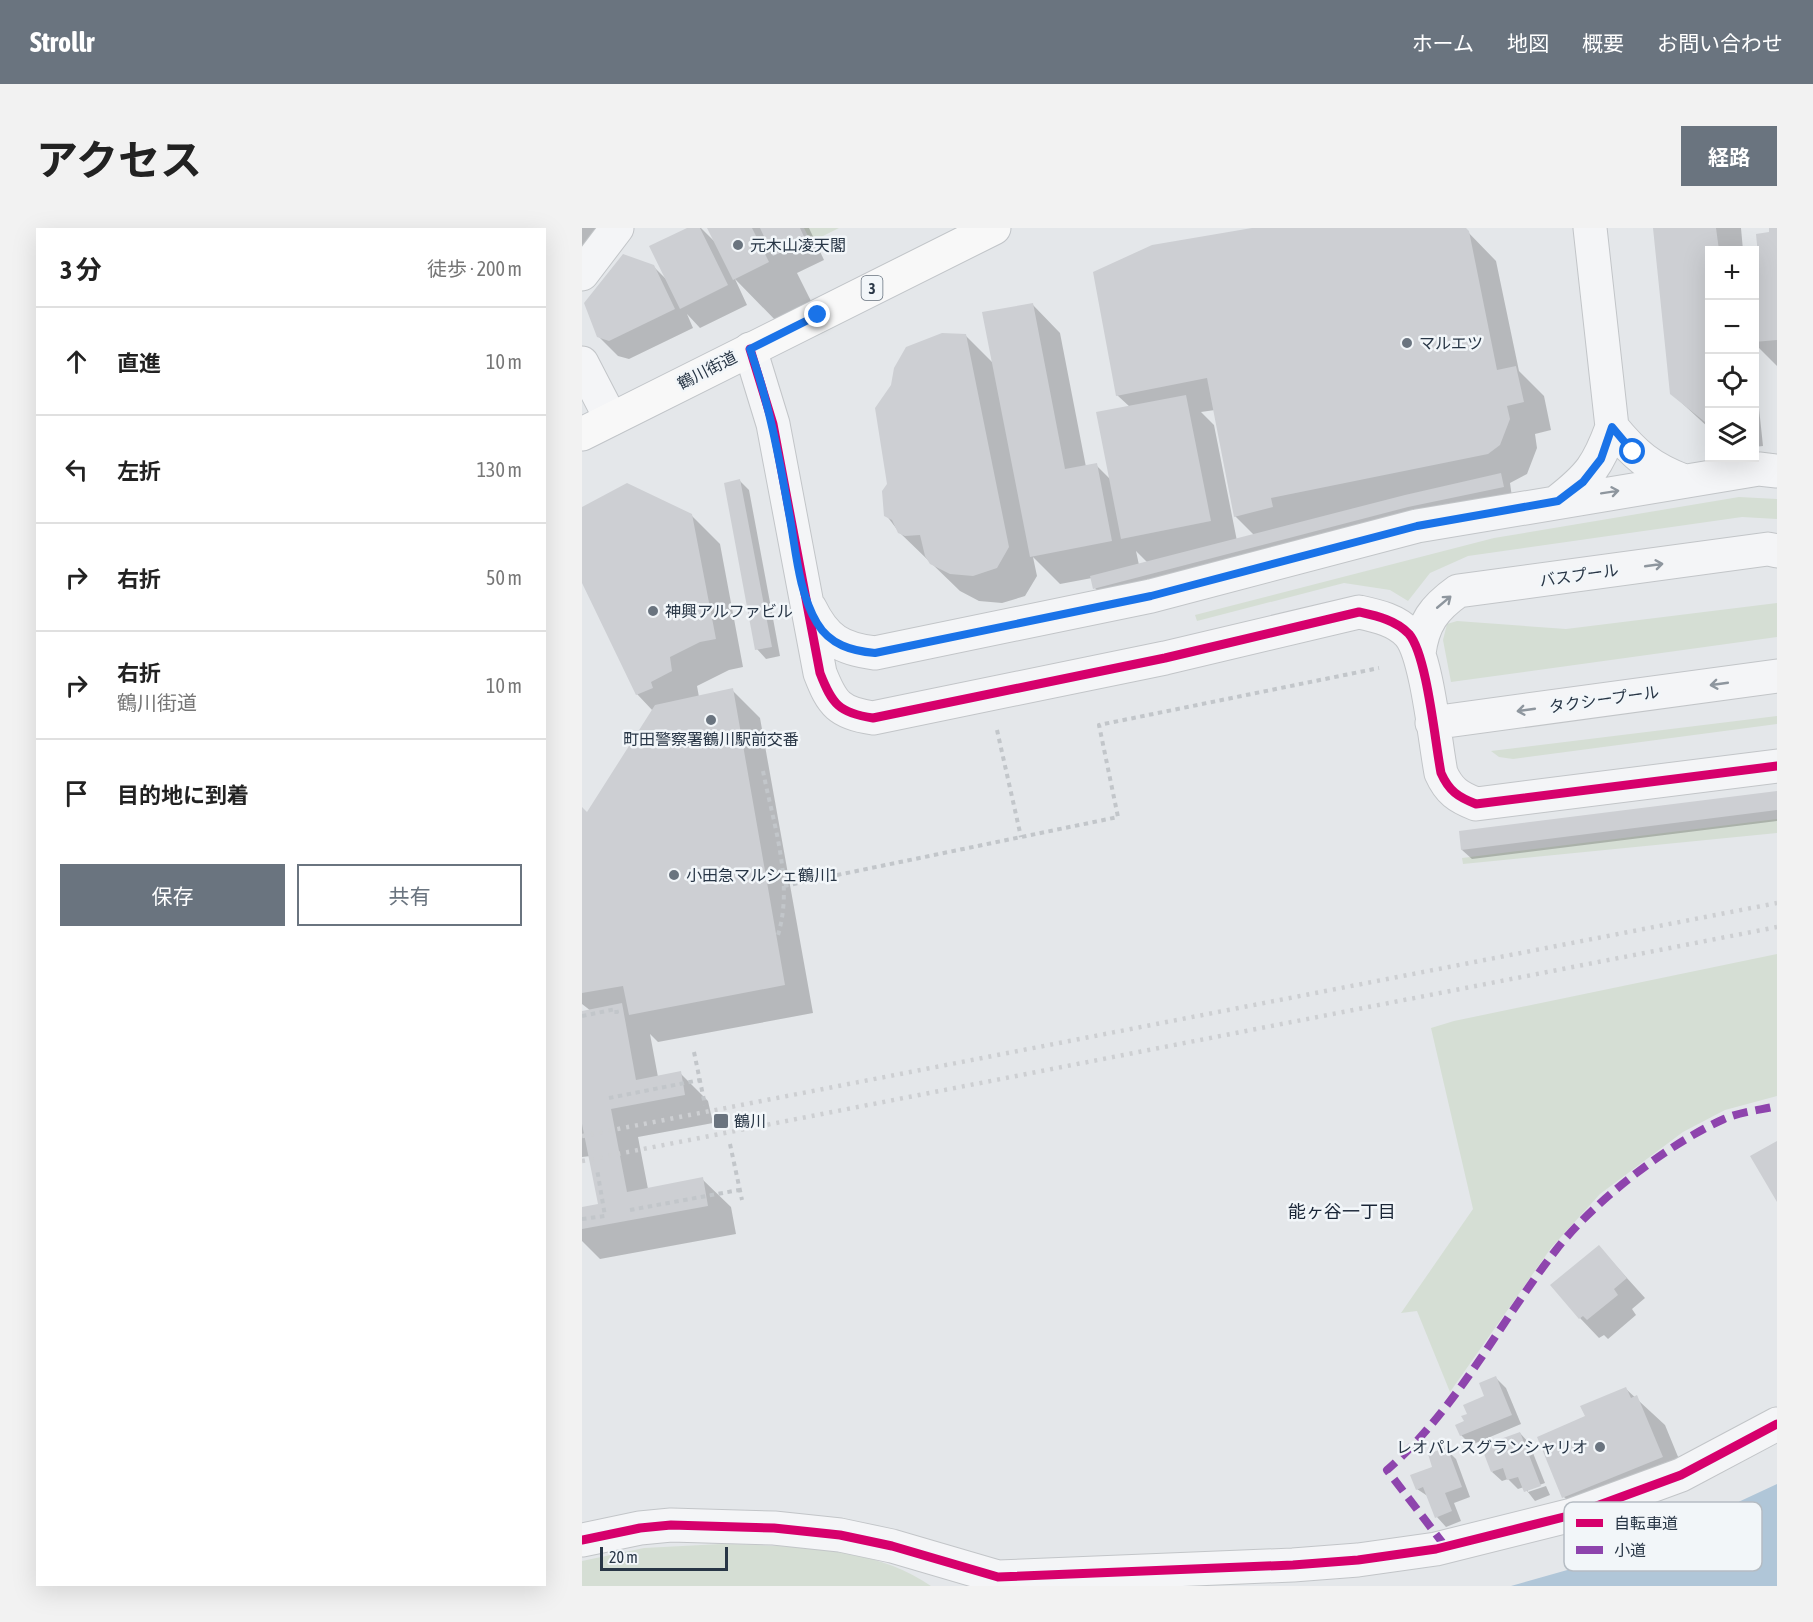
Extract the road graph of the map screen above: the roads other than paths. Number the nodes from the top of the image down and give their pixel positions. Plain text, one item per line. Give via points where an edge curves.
1 (617, 228) edge
2 (994, 228) edge
3 (1590, 228) edge
4 (582, 274) edge
5 (750, 349) junction
6 (582, 363) edge
7 (611, 419) junction
8 (1612, 427) junction
9 (582, 434) edge
10 (1777, 471) edge
11 (1684, 481) junction
12 (1558, 501) junction
13 (1777, 551) edge
14 (805, 598) junction
15 (1419, 653) junction
16 (1777, 676) edge
17 (1432, 723) junction
18 (1777, 766) edge
19 (1777, 1424) edge
20 (1612, 1502) edge
21 (1564, 1517) edge
22 (582, 1540) edge
23 (1015, 1581) edge

1 - 4 street
2 - 5 main road, 鶴川街道 / 3
3 - 8 street
5 - 7 main road, 鶴川街道 / 3
5 - 14 street via 773,424
6 - 7 street
7 - 9 main road, 鶴川街道 / 3
8 - 11 street via 1633,452 1656,470
8 - 12 street via 1601,459 1583,482
10 - 11 street via 1759,469
12 -> 11 street
12 - 14 street via 1417,526 1151,596 875,653 853,651 834,641 818,625
15 -> 13 street, バスプール via 1429,616 1458,591 1768,549
14 - 15 street via 829,698 849,714 873,718 1165,658 1359,612 1397,624
15 - 17 street
16 -> 17 street, タクシープール
17 - 18 street via 1441,773 1448,788 1459,798 1476,804
19 - 20 street via 1681,1475
21 - 23 street via 1436,1549 1358,1560
22 - 23 street via 671,1525 774,1527 840,1534

